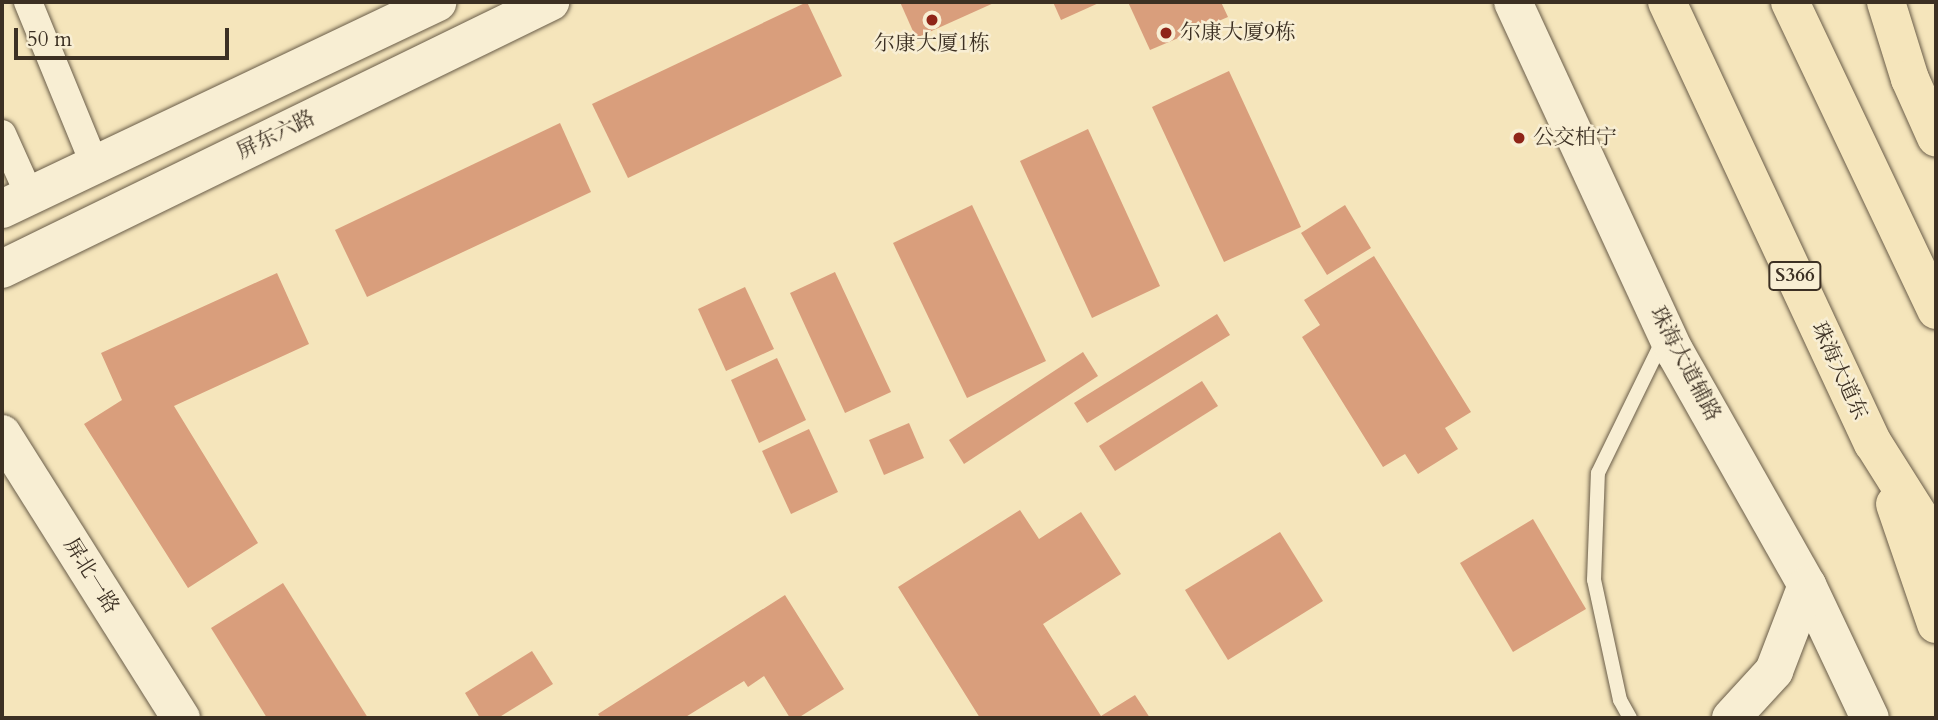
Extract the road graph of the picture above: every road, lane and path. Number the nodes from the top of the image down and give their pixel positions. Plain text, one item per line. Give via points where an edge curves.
1 (28, 2) edge
2 (436, 2) edge
3 (551, 2) edge
4 (1513, 2) edge
5 (1667, 2) edge
6 (1790, 2) edge
7 (1886, 2) edge
8 (2, 134) edge
9 (1936, 137) edge
10 (94, 163) junction
11 (15, 202) edge
12 (2, 269) edge
13 (1936, 310) edge
14 (1666, 332) junction
15 (2, 434) edge
16 (1873, 443) junction
17 (1936, 542) edge
18 (1807, 585) junction
19 (1936, 624) edge
20 (1740, 717) edge
21 (181, 718) edge
22 (1630, 718) edge
23 (1870, 718) edge

1 - 10 street
2 - 10 street
3 - 12 street, 屏东六路
4 - 14 street, 珠海大道辅路
5 - 16 main road, 珠海大道东 / S366
6 - 13 main road
7 - 9 main road via 1910,79
8 - 11 street
10 - 11 street
14 - 18 street, 珠海大道辅路
14 - 22 lane via 1598,472 1594,580 1620,700
15 - 21 street, 屏北一路
16 - 17 main road, 珠海大道东 / S366
16 - 19 main road
18 - 20 street via 1774,671
18 - 23 street, 珠海大道辅路

